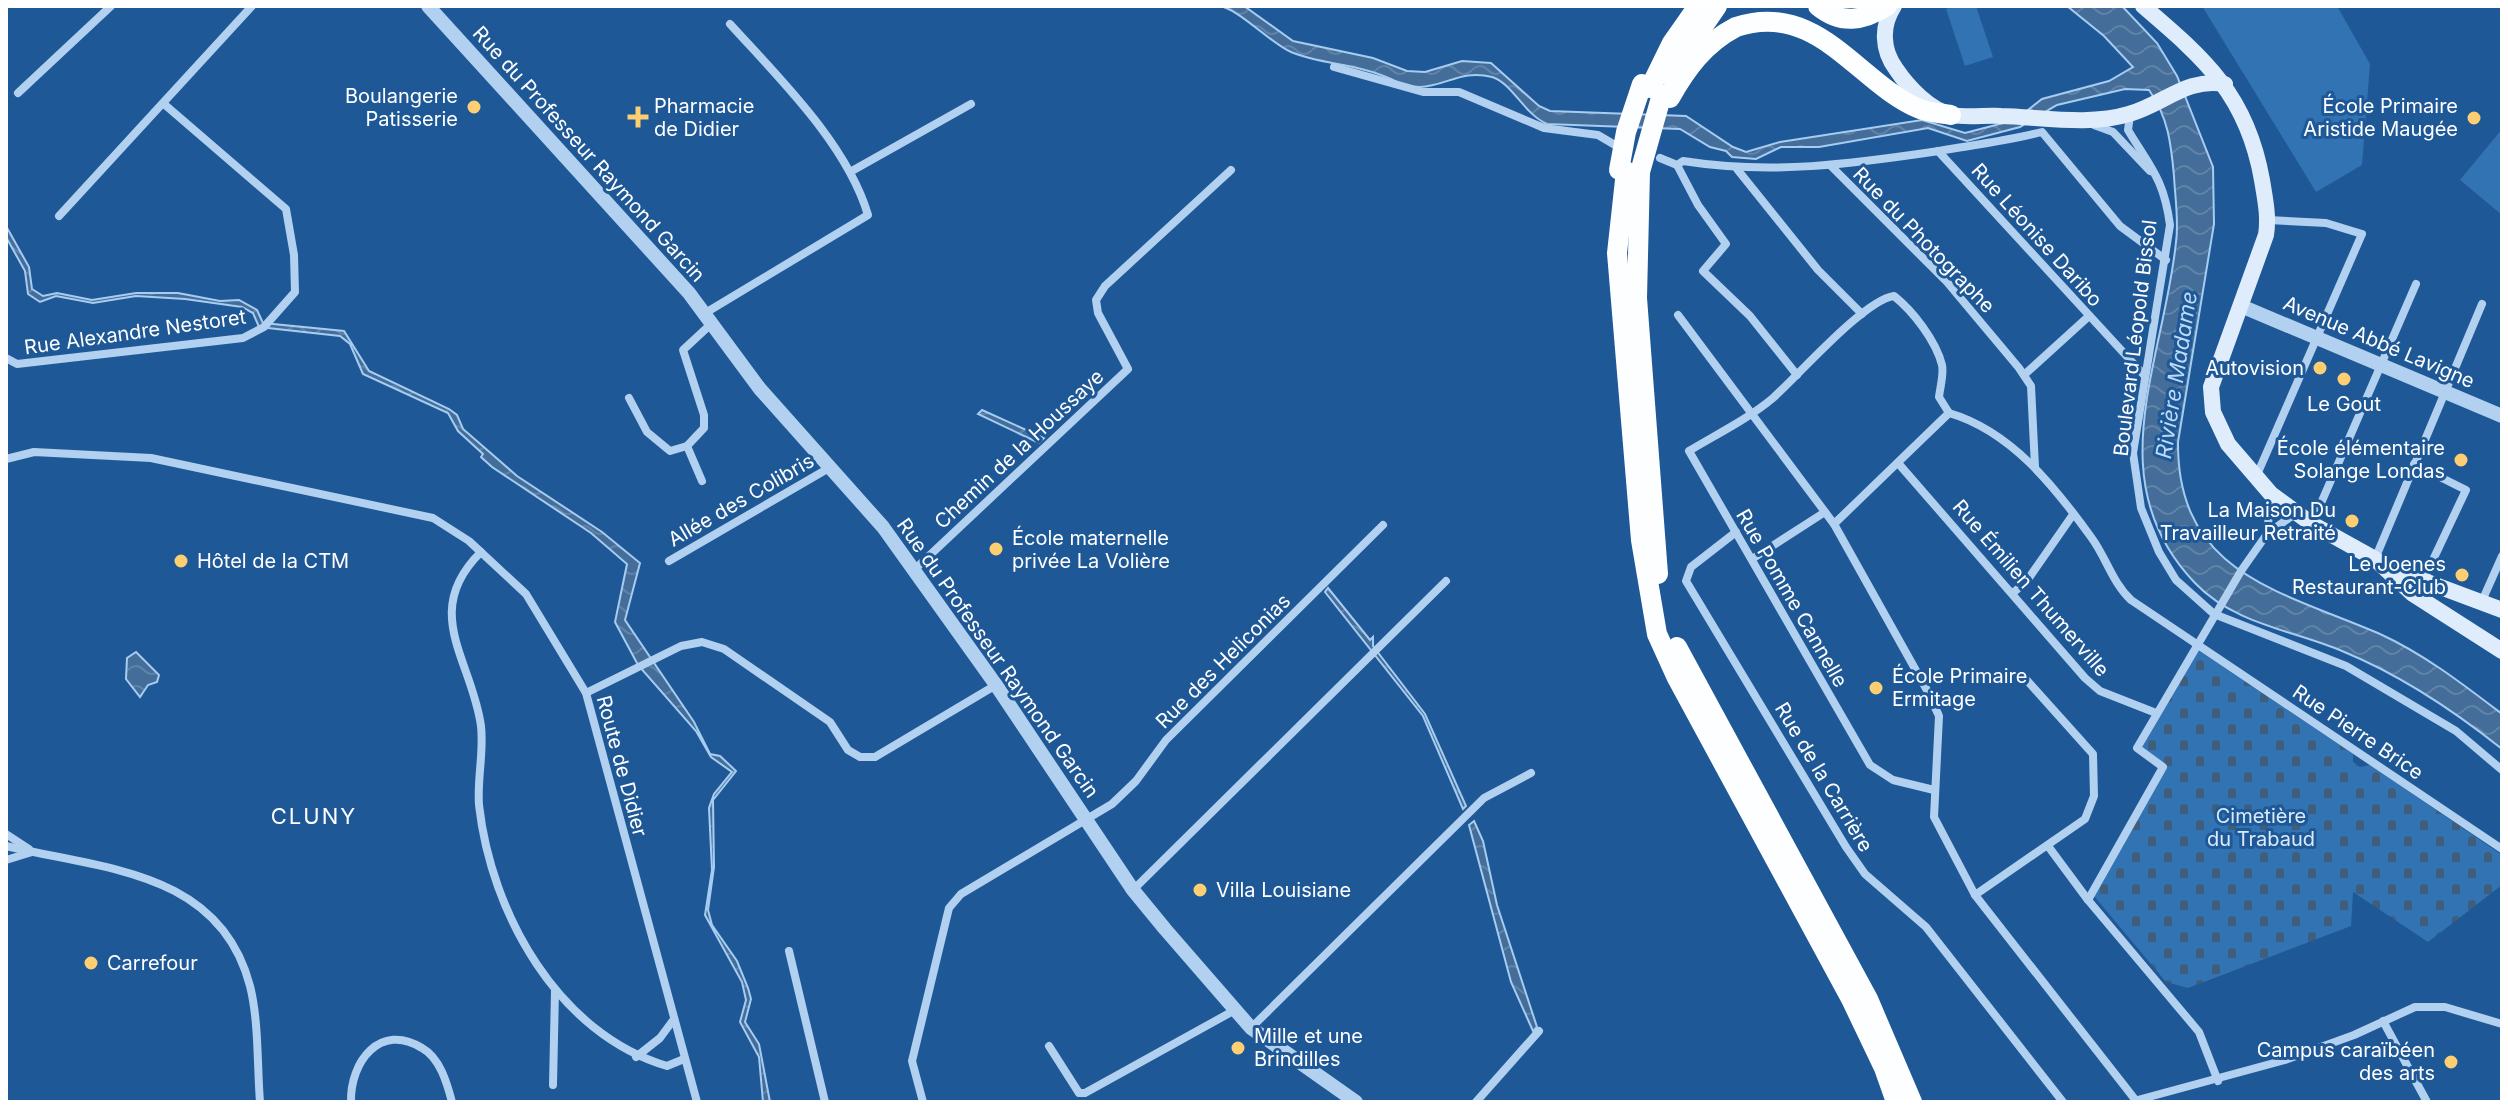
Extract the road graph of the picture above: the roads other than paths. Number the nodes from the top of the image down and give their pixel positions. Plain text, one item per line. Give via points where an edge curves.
1 (111, 6) edge
2 (252, 6) edge
3 (428, 6) edge
4 (1681, 6) edge
5 (1698, 6) edge
6 (1717, 6) edge
7 (1818, 6) edge
8 (1887, 6) edge
9 (1894, 6) edge
10 (2143, 6) edge
11 (730, 24) dead end
12 (2190, 46) junction
13 (1334, 67) dead end
14 (2225, 84) junction
15 (2186, 86) junction
16 (1656, 91) junction
17 (18, 93) dead end
18 (164, 104) junction
19 (971, 104) dead end
20 (2130, 114) junction
21 (1951, 115) junction
22 (2074, 120) junction
23 (1615, 145) dead end
24 (1938, 151) junction
25 (1677, 165) junction
26 (1832, 167) junction
27 (1639, 169) junction
28 (1737, 169) junction
29 (1231, 170) dead end
30 (850, 172) junction
31 (2163, 190) junction
32 (59, 216) dead end
33 (2268, 220) junction
34 (2166, 260) junction
35 (2416, 284) dead end
36 (2482, 304) dead end
37 (2241, 306) junction
38 (1862, 314) junction
39 (1678, 315) dead end
40 (2089, 316) junction
41 (706, 320) junction
42 (2318, 338) junction
43 (6, 358) edge
44 (2381, 365) junction
45 (1797, 375) junction
46 (2024, 375) junction
47 (2145, 376) junction
48 (2445, 392) junction
49 (629, 398) dead end
50 (1753, 412) junction
51 (1949, 413) junction
52 (2501, 414) edge
53 (687, 446) junction
54 (6, 459) edge
55 (1898, 463) junction
56 (2414, 464) junction
57 (2035, 467) junction
58 (829, 468) junction
59 (2256, 478) junction
60 (702, 481) dead end
61 (2271, 494) junction
62 (1825, 512) junction
63 (2296, 513) junction
64 (2072, 516) junction
65 (1834, 524) junction
66 (2312, 524) junction
67 (1383, 525) dead end
68 (1736, 532) junction
69 (2267, 534) junction
70 (481, 552) junction
71 (2502, 556) edge
72 (1752, 559) junction
73 (669, 561) dead end
74 (2380, 563) junction
75 (914, 570) junction
76 (2425, 579) junction
77 (1446, 581) dead end
78 (2014, 592) junction
79 (2413, 594) junction
80 (2482, 601) junction
81 (2216, 610) junction
82 (2502, 610) edge
83 (2196, 643) junction
84 (2502, 651) edge
85 (2024, 677) dead end
86 (996, 685) junction
87 (586, 693) junction
88 (2156, 713) junction
89 (2502, 770) edge
90 (1531, 773) dead end
91 (1934, 790) junction
92 (1087, 820) junction
93 (6, 834) edge
94 (6, 846) edge
95 (2048, 846) junction
96 (2502, 849) edge
97 (33, 852) junction
98 (6, 860) edge
99 (1133, 890) junction
100 (1975, 895) junction
101 (2088, 900) junction
102 (789, 951) dead end
103 (555, 991) junction
104 (1236, 1009) junction
105 (674, 1019) junction
106 (2383, 1021) junction
107 (2502, 1024) edge
108 (1251, 1028) junction
109 (1539, 1031) dead end
110 (1049, 1046) dead end
111 (636, 1057) junction
112 (684, 1059) junction
113 (2218, 1081) junction
114 (553, 1085) dead end
115 (2135, 1101) edge
116 (260, 1102) edge
117 (351, 1102) edge
118 (452, 1102) edge
119 (697, 1102) edge
120 (825, 1102) edge
121 (923, 1102) edge
122 (1356, 1102) edge
123 (1476, 1102) edge
124 (1896, 1102) edge
125 (1912, 1102) edge
126 (2063, 1102) edge
127 (2427, 1102) edge

1 - 17 street
2 - 18 street
3 - 41 street, Rue du Professeur Raymond Garcin via 689,293
4 - 16 highway via 1661,38
5 - 16 highway via 1672,43
6 - 16 highway
7 - 8 highway via 1845,20
9 - 21 main road via 1885,36 1893,65 1913,91
10 - 12 main road
11 - 30 street via 789,88
12 - 14 main road
12 - 15 main road via 2198,71
13 - 23 street via 1423,92 1459,92 1544,128 1598,135
14 - 15 main road
14 - 33 main road via 2252,139
15 - 20 main road
16 - 21 highway via 1685,73 1709,45 1744,24 1770,17 1814,28 1908,102
16 - 27 highway
18 - 32 street
18 - 43 street, Rue Alexandre Nestoret via 286,209 295,292 264,327 243,338 17,364
19 - 30 street
20 - 22 main road
20 - 31 street, Boulevard Léopold Bissol via 2128,130 2151,161
21 - 22 main road
22 - 31 street, Boulevard Léopold Bissol via 2113,132
24 - 26 street
24 - 34 street via 2042,132 2120,226
24 - 40 street, Rue Léonise Daribo
25 - 27 street
25 - 28 street via 1683,161
25 - 45 street via 1726,244 1703,271 1750,316
26 - 28 street
26 - 46 street, Rue du Photographe via 1947,282
27 - 124 highway via 1617,253 1641,540 1657,634 1851,999
27 - 125 highway via 1637,298 1658,573 1673,639 1868,999
28 - 38 street via 1818,270
29 - 75 street, Chemin de la Houssaye via 1096,300 1128,369
30 - 41 street via 868,215
31 - 34 street, Boulevard Léopold Bissol via 2170,225
33 - 37 main road
33 - 42 street via 2326,223 2362,234
34 - 47 street, Boulevard Léopold Bissol
35 - 44 street
36 - 48 street
37 - 42 street, Avenue Abbé Lavigne
37 - 59 main road via 2216,367 2210,400 2228,444
38 - 45 street
38 - 51 street via 1885,297 1902,302 1943,367 1939,397
39 - 50 street
40 - 46 street
40 - 47 street, Rue Léonise Daribo
41 - 53 street via 683,350 704,415 704,428
41 - 58 street, Rue du Professeur Raymond Garcin
42 - 44 street, Avenue Abbé Lavigne
42 - 59 street
44 - 48 street, Avenue Abbé Lavigne
44 - 66 street
45 - 50 street
46 - 57 street, Rue du Photographe via 2031,386
47 - 81 street, Boulevard Léopold Bissol via 2133,453 2141,508 2176,580
48 - 52 street, Avenue Abbé Lavigne
48 - 56 street
49 - 53 street via 656,443 670,451
50 - 62 street
50 - 68 street, Rue Pomme Cannelle via 1689,451
51 - 55 street
51 - 57 street, Rue Pierre Brice via 1968,419
53 - 60 street
54 - 70 street, Route de Didier via 34,452 181,462 433,518
55 - 65 street
55 - 78 street, Rue Émilien Thumerville
56 - 74 street
56 - 76 street via 2466,490
57 - 64 street, Rue Pierre Brice
58 - 73 street, Allée des Colibris
58 - 75 street, Rue du Professeur Raymond Garcin
59 - 61 main road
61 - 63 main road
61 - 69 street
62 - 65 street
62 - 72 street
63 - 66 main road
63 - 69 street
64 - 78 street
64 - 83 street, Rue Pierre Brice via 2092,538 2125,594
65 - 91 street via 1939,716
66 - 74 main road
67 - 92 street, Rue des Heliconias via 1166,740 1128,789
68 - 72 street, Rue Pomme Cannelle
68 - 126 street, Rue de la Carrière via 1691,567 1686,581 1865,874 1926,927
69 - 81 street
70 - 87 street, Route de Didier via 526,594
70 - 103 street via 463,570 452,598 452,633 481,726 479,805 497,882 530,954
71 - 80 street
72 - 91 street, Rue Pomme Cannelle via 1870,765 1893,780
74 - 76 main road
74 - 79 main road
75 - 86 street, Rue du Professeur Raymond Garcin
76 - 79 street
76 - 80 main road
77 - 99 street
78 - 88 street, Rue Émilien Thumerville via 2100,691
79 - 84 main road
80 - 82 main road
81 - 83 street
81 - 89 street, Boulevard Léopold Bissol via 2346,666 2456,731
83 - 88 street
83 - 96 street, Rue Pierre Brice
85 - 95 street via 2093,754 2094,796 2085,819
86 - 87 street via 875,757 848,750 830,722 724,649 702,642 658,656
86 - 92 street, Rue du Professeur Raymond Garcin
87 - 105 street, Route de Didier
88 - 101 street via 2137,748 2163,767
90 - 108 street via 1484,798
91 - 100 street via 1934,817
92 - 99 street, Rue du Professeur Raymond Garcin
92 - 121 street, Rue des Heliconias via 961,894 949,908 912,1061
93 - 97 street
94 - 97 street
95 - 100 street
95 - 101 street
97 - 98 street
97 - 116 street via 165,883 208,912 238,952 251,988
99 - 104 street, Rue du Professeur Raymond Garcin
100 - 115 street
101 - 113 street via 2199,1032
102 - 120 street
103 - 111 street
103 - 114 street
104 - 108 street, Rue du Professeur Raymond Garcin
104 - 110 street via 1085,1093 1079,1093
105 - 111 street
105 - 112 street, Route de Didier
106 - 107 street via 2430,1006
106 - 113 street
106 - 127 street
108 - 122 street, Rue du Professeur Raymond Garcin
109 - 123 street
111 - 112 street via 667,1066
112 - 119 street, Route de Didier
113 - 115 street
117 - 118 street via 355,1068 362,1056 395,1041 424,1048 440,1066

